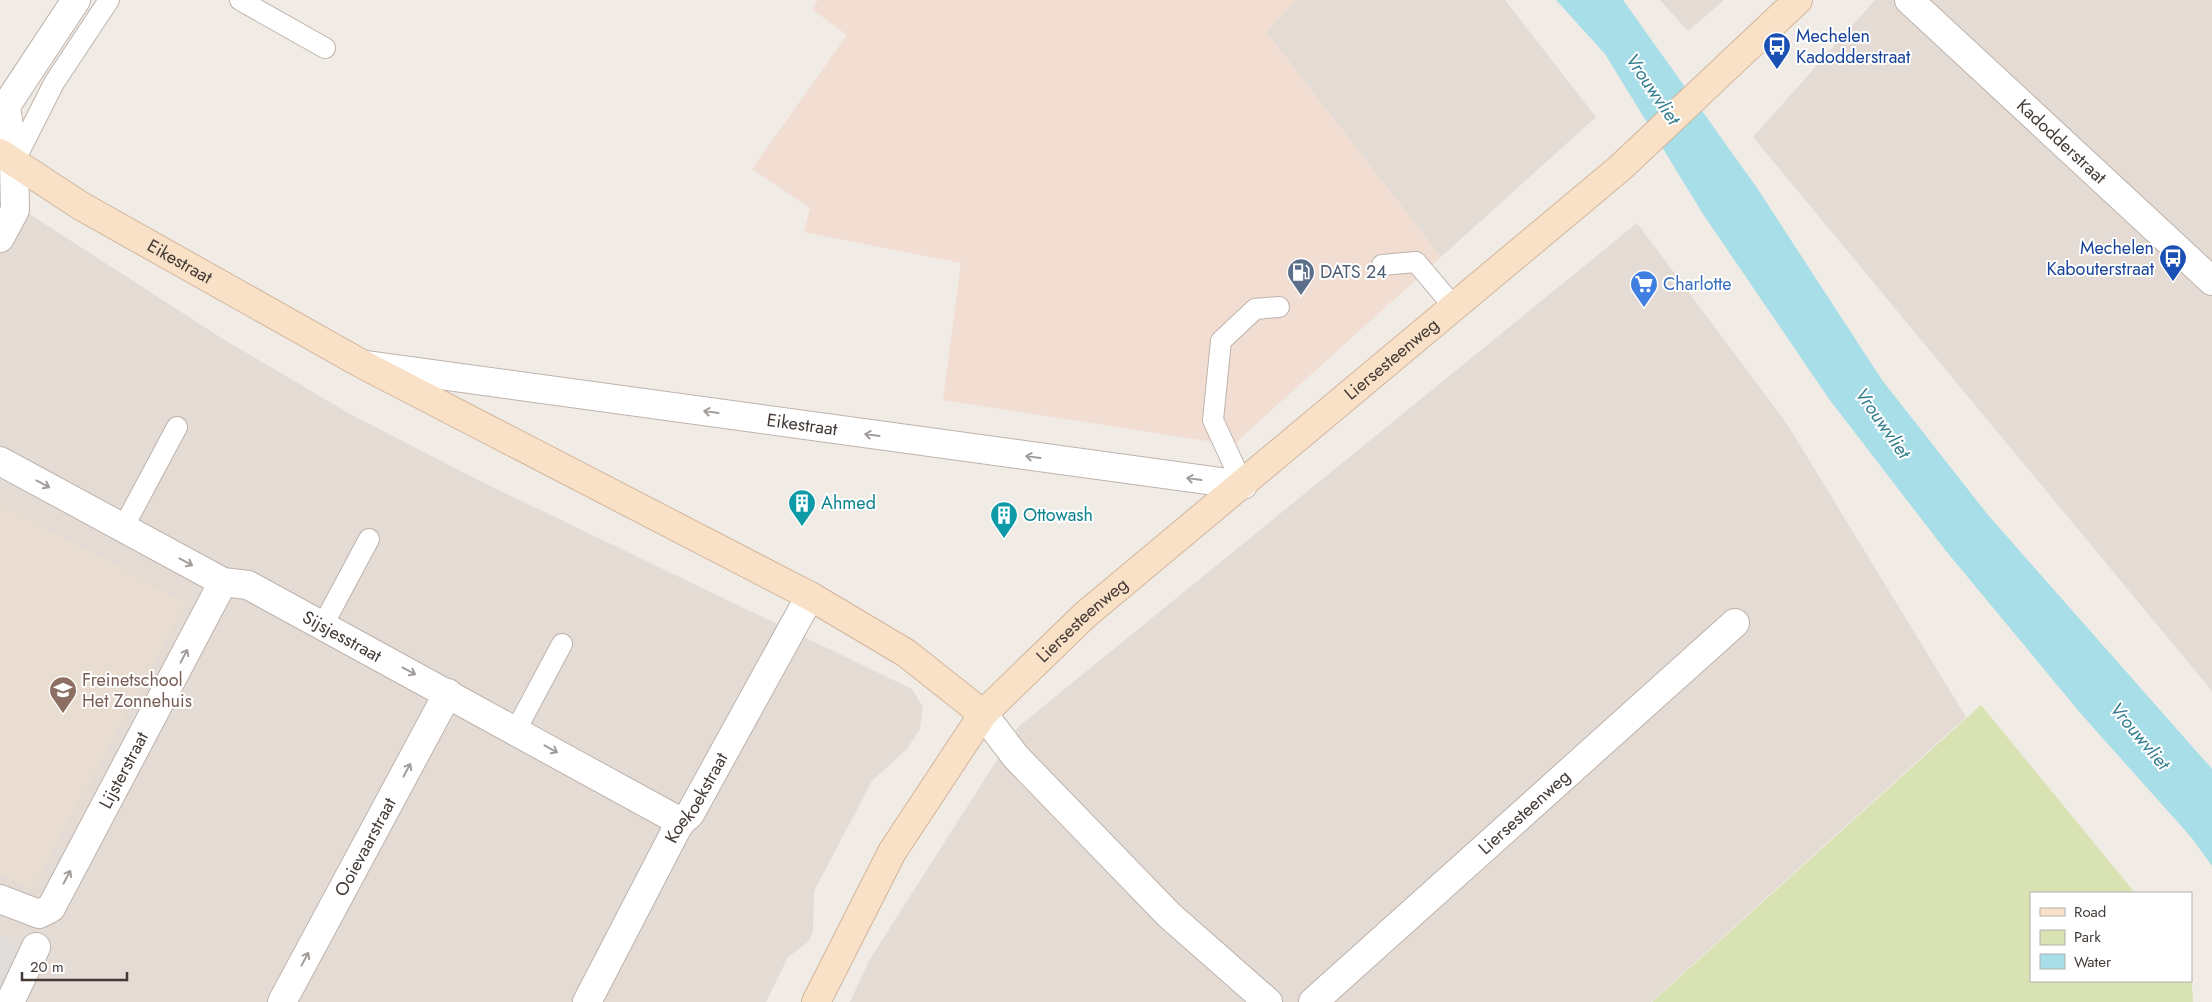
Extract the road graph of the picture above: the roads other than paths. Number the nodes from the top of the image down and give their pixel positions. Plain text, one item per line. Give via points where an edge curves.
1 (76, 0) edge
2 (109, 0) edge
3 (240, 0) edge
4 (1798, 0) edge
5 (1909, 0) edge
6 (325, 48) dead end
7 (7, 157) edge
8 (0, 238) edge
9 (1382, 264) dead end
10 (2212, 281) edge
11 (1279, 307) dead end
12 (1454, 307) junction
13 (362, 364) junction
14 (177, 426) dead end
15 (0, 461) edge
16 (1243, 486) junction
17 (123, 528) junction
18 (369, 539) dead end
19 (224, 582) junction
20 (810, 596) junction
21 (1735, 623) dead end
22 (323, 625) junction
23 (562, 644) dead end
24 (448, 693) junction
25 (983, 714) junction
26 (516, 730) junction
27 (681, 822) junction
28 (1, 903) edge
29 (36, 947) dead end
30 (10, 1002) edge
31 (282, 1002) edge
32 (587, 1002) edge
33 (816, 1002) edge
34 (1268, 1002) edge
35 (1314, 1002) edge

1 - 7 street via 6,106
2 - 7 lane
3 - 6 lane
4 - 12 main road, Liersesteenweg via 1637,152
5 - 10 street, Kadodderstraat
7 - 8 street via 15,210
7 - 13 main road, Eikestraat via 81,206
9 - 12 lane via 1416,262
11 - 16 lane via 1255,309 1220,341 1213,420
12 - 16 main road, Liersesteenweg
16 -> 13 street, Eikestraat
13 - 20 main road, Eikestraat
14 - 17 lane
15 -> 17 street, Sijsjesstraat
16 - 25 main road, Liersesteenweg via 1085,615
17 -> 19 street, Sijsjesstraat
18 - 22 lane
19 - 22 street, Sijsjesstraat via 248,584
28 -> 19 street, Lijsterstraat via 39,914 51,908
20 - 25 main road, Eikestraat via 906,653
20 - 27 street, Koekoekstraat via 690,814
21 - 35 street, Liersesteenweg
22 -> 24 street, Sijsjesstraat
23 - 26 lane
24 - 26 street, Sijsjesstraat
31 -> 24 street, Ooievaarstraat
25 - 33 main road, Liersesteenweg via 892,852
25 - 34 street via 1016,757 1169,915
26 -> 27 street, Sijsjesstraat
27 - 32 street, Koekoekstraat
29 - 30 street

